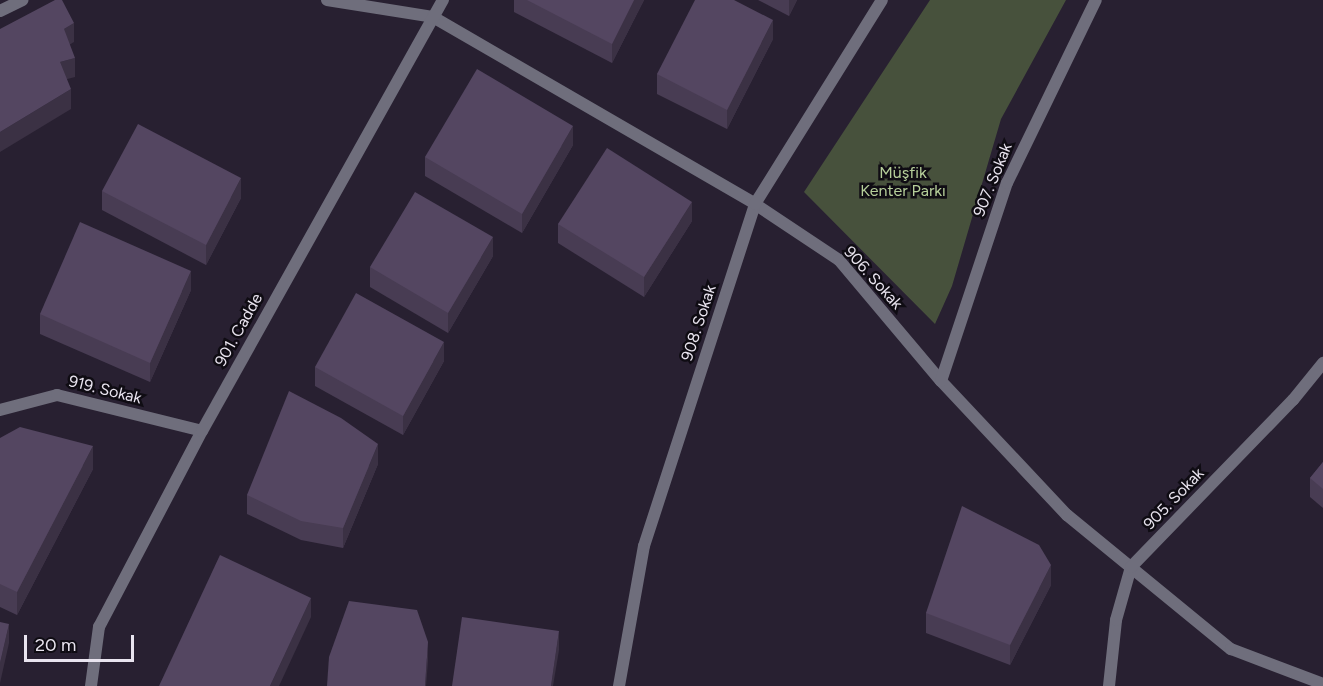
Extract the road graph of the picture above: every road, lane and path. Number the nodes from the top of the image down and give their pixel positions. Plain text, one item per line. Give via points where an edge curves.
1 (23, 0) edge
2 (327, 0) edge
3 (442, 0) edge
4 (882, 0) edge
5 (1096, 0) edge
6 (0, 11) edge
7 (433, 17) junction
8 (755, 204) junction
9 (1323, 363) edge
10 (941, 381) junction
11 (0, 410) edge
12 (202, 431) junction
13 (1131, 567) junction
14 (1323, 684) edge
15 (91, 686) edge
16 (618, 686) edge
17 (1110, 686) edge

1 - 6 street
2 - 7 street, 906. Sokak
3 - 7 street, 901. Cadde
4 - 8 street, 908. Sokak
5 - 10 street, 907. Sokak via 1007,183
7 - 8 street, 906. Sokak
7 - 12 street, 901. Cadde
8 - 10 street, 906. Sokak via 839,260
8 - 16 street, 908. Sokak via 644,546
9 - 13 street, 905. Sokak via 1293,400
10 - 13 street, 906. Sokak via 1067,514
11 - 12 street, 919. Sokak via 57,395
12 - 15 street, 901. Cadde via 99,627
13 - 14 street, 906. Sokak via 1231,649
13 - 17 street, 905. Sokak via 1116,620

